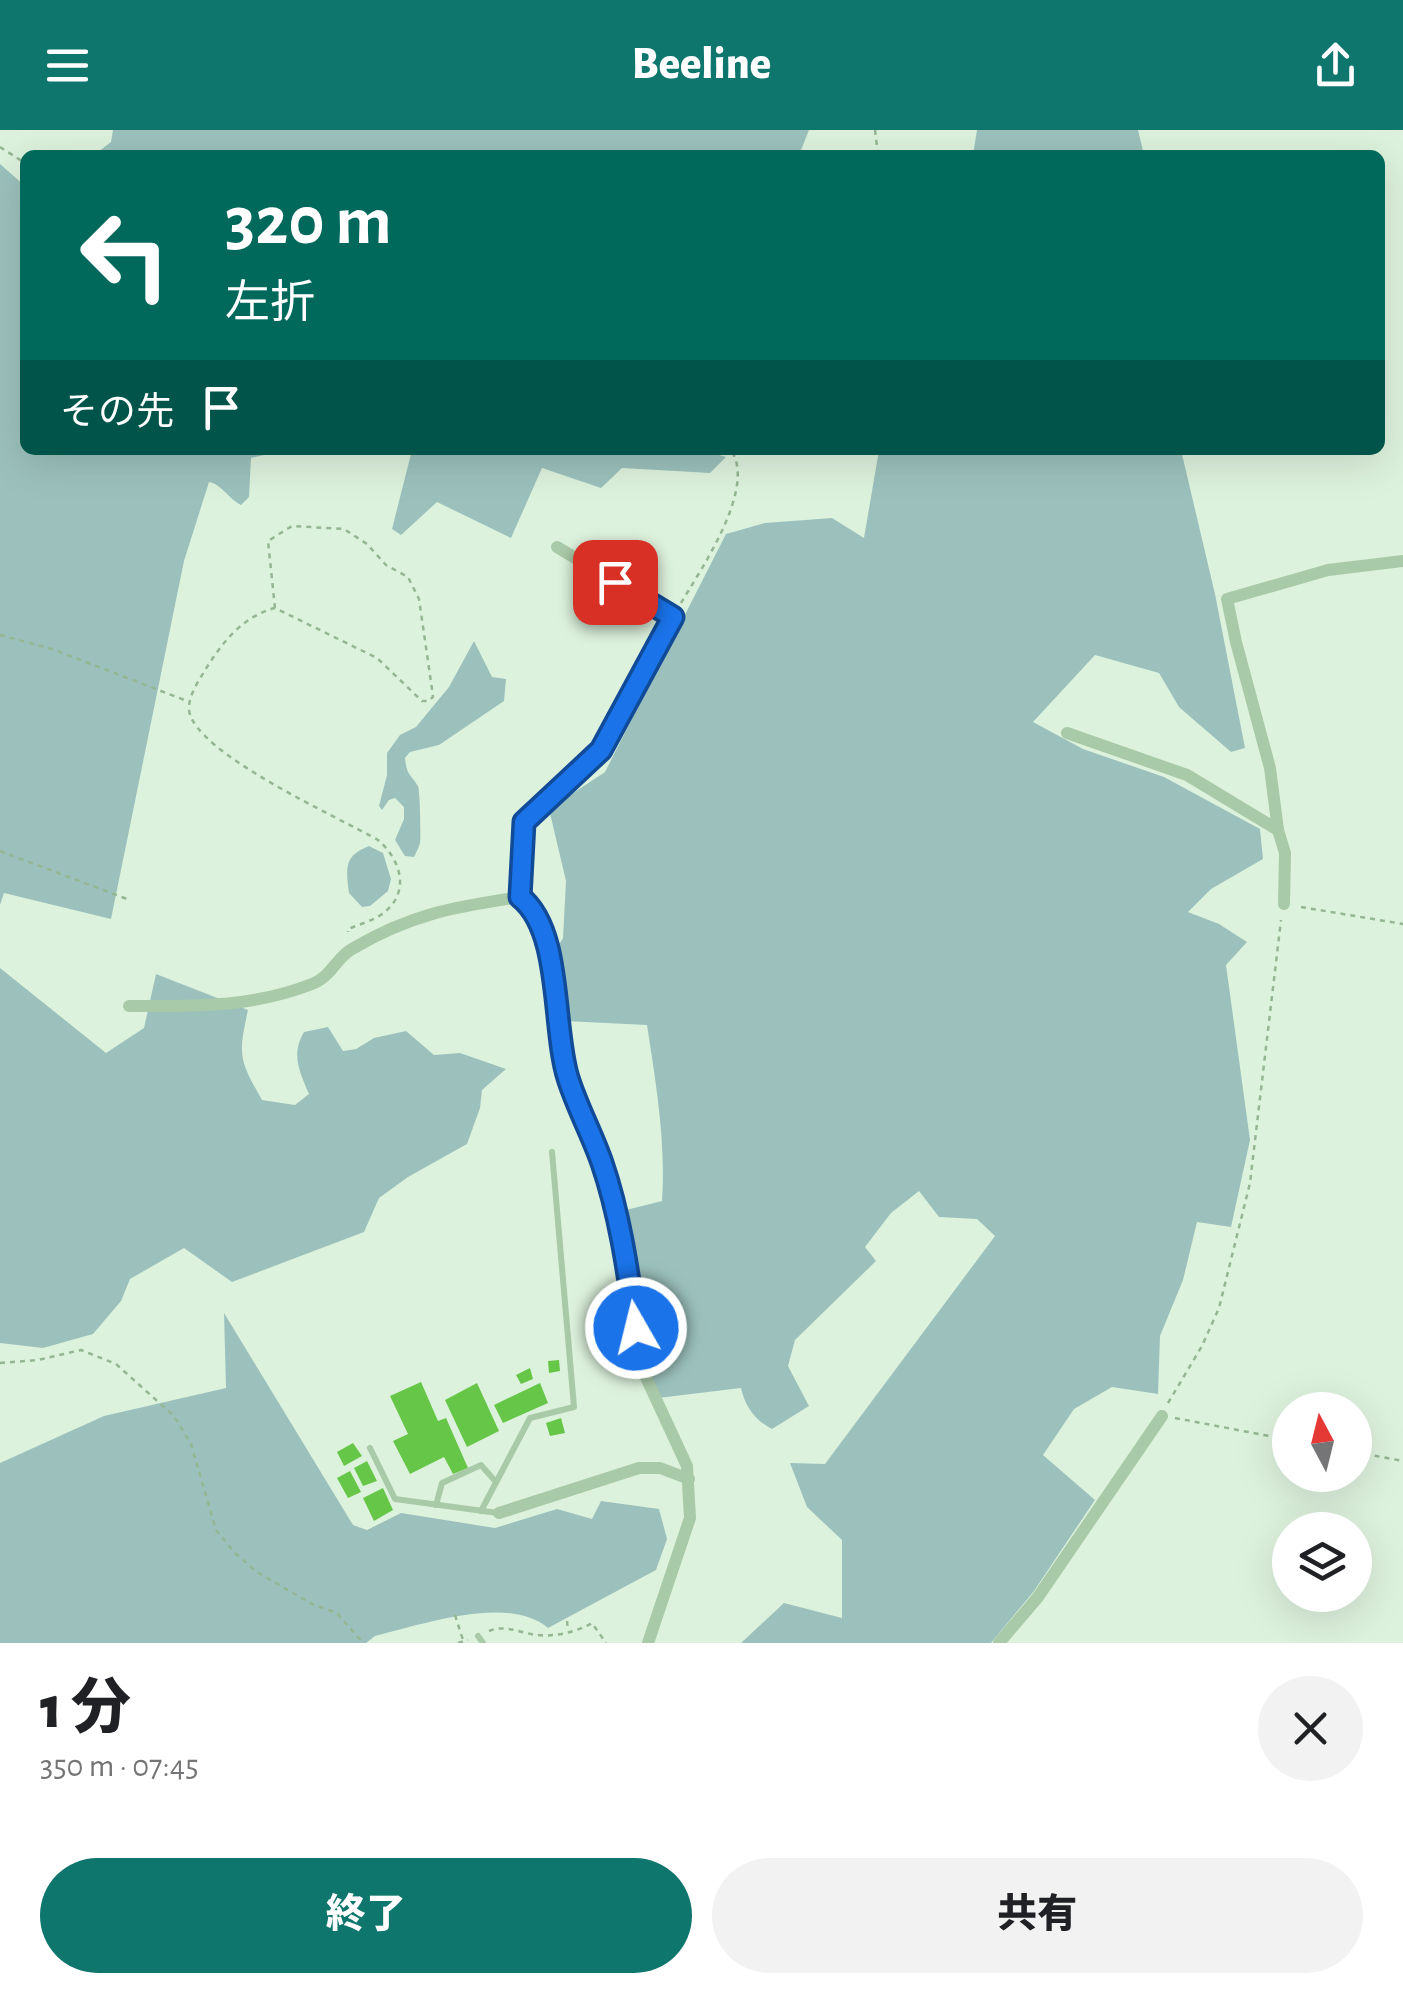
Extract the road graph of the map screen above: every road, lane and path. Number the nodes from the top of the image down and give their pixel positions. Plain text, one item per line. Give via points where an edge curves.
1 (737, 455) edge
2 (557, 547) dead end
3 (1403, 562) edge
4 (276, 608) junction
5 (673, 617) junction
6 (0, 634) edge
7 (190, 702) junction
8 (1066, 733) dead end
9 (1278, 830) junction
10 (0, 851) edge
11 (520, 897) junction
12 (127, 899) dead end
13 (1284, 904) junction
14 (1403, 924) edge
15 (346, 952) junction
16 (129, 1006) dead end
17 (552, 1152) dead end
18 (0, 1363) edge
19 (1162, 1416) junction
20 (1272, 1437) edge
21 (370, 1448) dead end
22 (1372, 1455) edge
23 (1403, 1461) edge
24 (689, 1479) junction
25 (496, 1482) junction
26 (436, 1505) junction
27 (481, 1511) junction
28 (500, 1513) joint
29 (455, 1615) dead end
30 (567, 1620) dead end
31 (568, 1633) junction
32 (480, 1639) edge
33 (461, 1642) edge
34 (363, 1643) edge
35 (606, 1643) edge
36 (648, 1643) edge
37 (999, 1643) edge

1 - 5 path via 738,482 722,530
2 - 5 street
3 - 9 street via 1328,570 1228,599 1270,768
4 - 4 path via 268,540 292,526 344,529 415,586 433,697 422,701 377,658
4 - 7 path via 259,612 220,645
5 - 11 street via 601,750 524,822
6 - 7 path
7 - 15 path via 194,725 232,757 390,850 400,882 395,898 386,912 348,929
8 - 9 street via 1187,774
9 - 13 street via 1285,853
10 - 12 path
11 - 15 street via 418,916
11 - 24 street via 534,908 546,946 566,1074 602,1164 643,1371
13 - 14 path
13 - 19 path via 1250,1182 1219,1308
15 - 16 street via 315,983 234,1006
17 - 25 lane via 574,1406 530,1418
18 - 34 path via 81,1350 116,1364 174,1416 191,1444 216,1530 235,1553 257,1572 337,1613
19 - 20 path
19 - 37 street
21 - 26 lane via 394,1499
22 - 23 path
24 - 28 street via 639,1468
24 - 36 street via 690,1518
25 - 26 lane via 481,1466 442,1483
25 - 27 lane
26 - 27 lane
27 - 28 lane
29 - 33 path
30 - 31 path
31 - 32 path via 539,1636 499,1626
31 - 35 path via 592,1623
32 - 33 path

